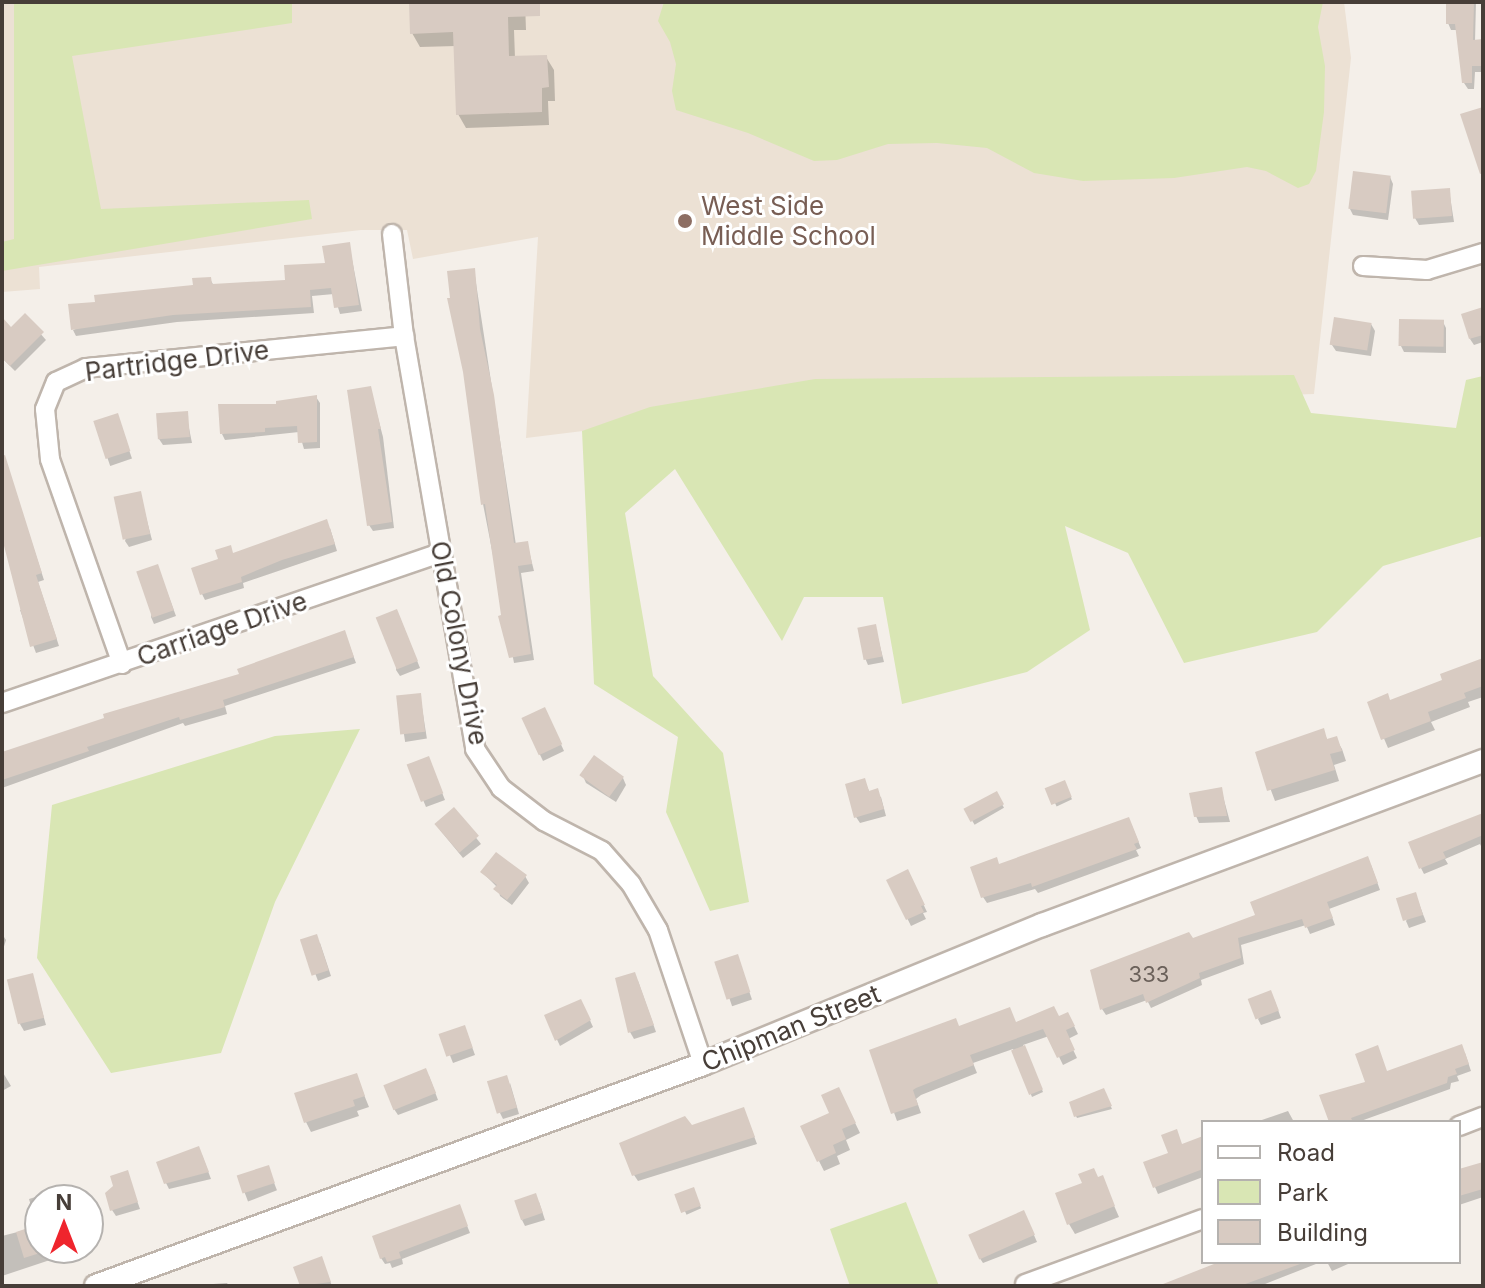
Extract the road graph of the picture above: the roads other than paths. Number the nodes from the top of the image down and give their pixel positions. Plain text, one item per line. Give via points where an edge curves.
1 (392, 234) dead end
2 (1483, 253) edge
3 (1363, 266) dead end
4 (404, 336) junction
5 (442, 552) junction
6 (122, 664) junction
7 (2, 703) edge
8 (1483, 761) edge
9 (703, 1064) junction
10 (1483, 1117) edge
11 (1461, 1125) edge
12 (1201, 1220) edge
13 (1025, 1284) dead end
14 (96, 1286) edge

1 - 4 street, Old Colony Drive
2 - 3 street via 1427,270
4 - 5 street, Old Colony Drive
4 - 6 street, Partridge Drive via 86,368 56,382 45,409 50,459
5 - 6 street, Carriage Drive
5 - 9 street, Old Colony Drive via 475,749 501,788 544,821 602,851 631,884 658,930
6 - 7 street, Carriage Drive
8 - 9 street, Chipman Street via 1042,925
9 - 14 street, Chipman Street
10 - 11 street
12 - 13 street

